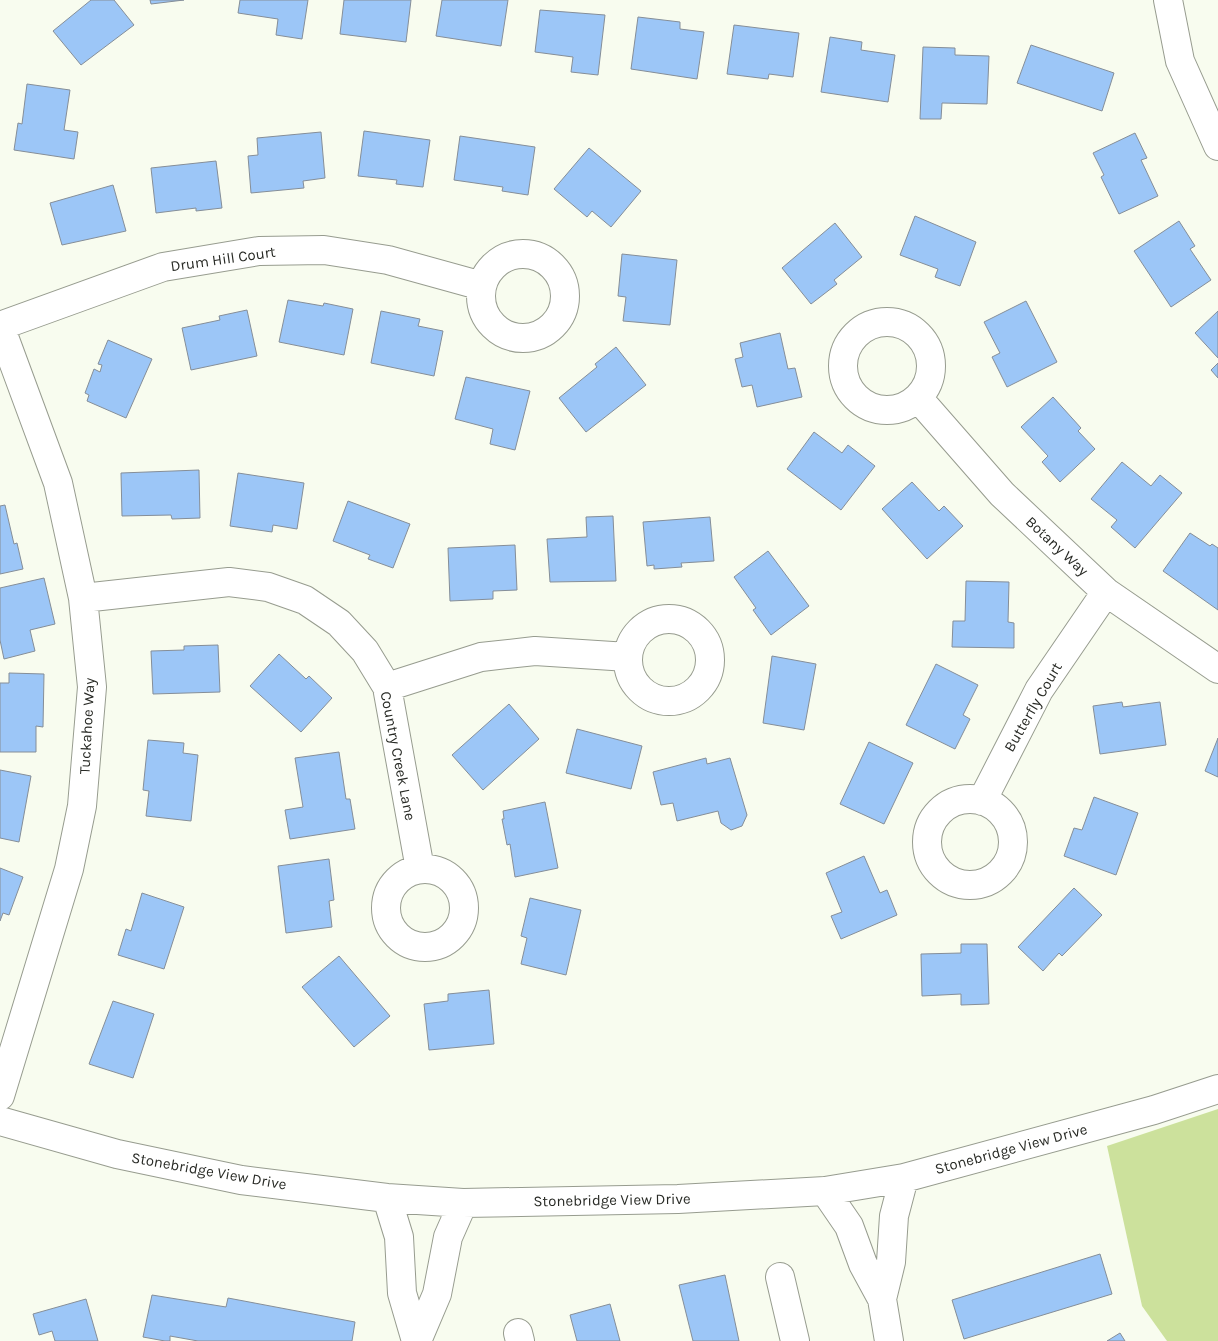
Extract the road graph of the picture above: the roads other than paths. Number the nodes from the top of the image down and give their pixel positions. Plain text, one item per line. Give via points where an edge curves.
1 (1168, 0) edge
2 (1218, 146) edge
3 (482, 286) dead end
4 (0, 326) edge
5 (918, 398) dead end
6 (1106, 592) junction
7 (83, 598) junction
8 (628, 657) dead end
9 (1218, 669) edge
10 (387, 687) junction
11 (982, 801) dead end
12 (420, 869) dead end
13 (1218, 1090) edge
14 (0, 1096) edge
15 (0, 1121) edge
16 (904, 1178) junction
17 (824, 1191) junction
18 (387, 1198) junction
19 (462, 1204) junction
20 (780, 1277) dead end
21 (882, 1298) junction
22 (417, 1341) edge
23 (795, 1341) edge
24 (889, 1341) edge

1 - 2 street via 1180,61
3 - 4 street, Drum Hill Court via 378,259 324,250 259,250 163,266
4 - 7 street, Tuckahoe Way via 58,483
5 - 6 street, Botany Way via 1002,494
6 - 9 street, Botany Way
6 - 11 street, Butterfly Court via 1039,690
7 - 10 street, Country Creek Lane via 229,582 268,587 305,600 339,623 365,652
7 - 14 street, Tuckahoe Way via 92,687 82,806 69,869
8 - 10 street via 535,651 481,657
10 - 12 street, Country Creek Lane
13 - 16 street, Stonebridge View Drive
15 - 18 street, Stonebridge View Drive via 116,1154 241,1180
16 - 17 street, Stonebridge View Drive
16 - 21 street via 894,1216 891,1262
17 - 19 street, Stonebridge View Drive via 678,1199
17 - 21 street via 849,1226 863,1264
18 - 19 street, Stonebridge View Drive
18 - 22 street via 399,1237 402,1293
19 - 22 street via 448,1238 437,1294
20 - 23 street
21 - 24 street

